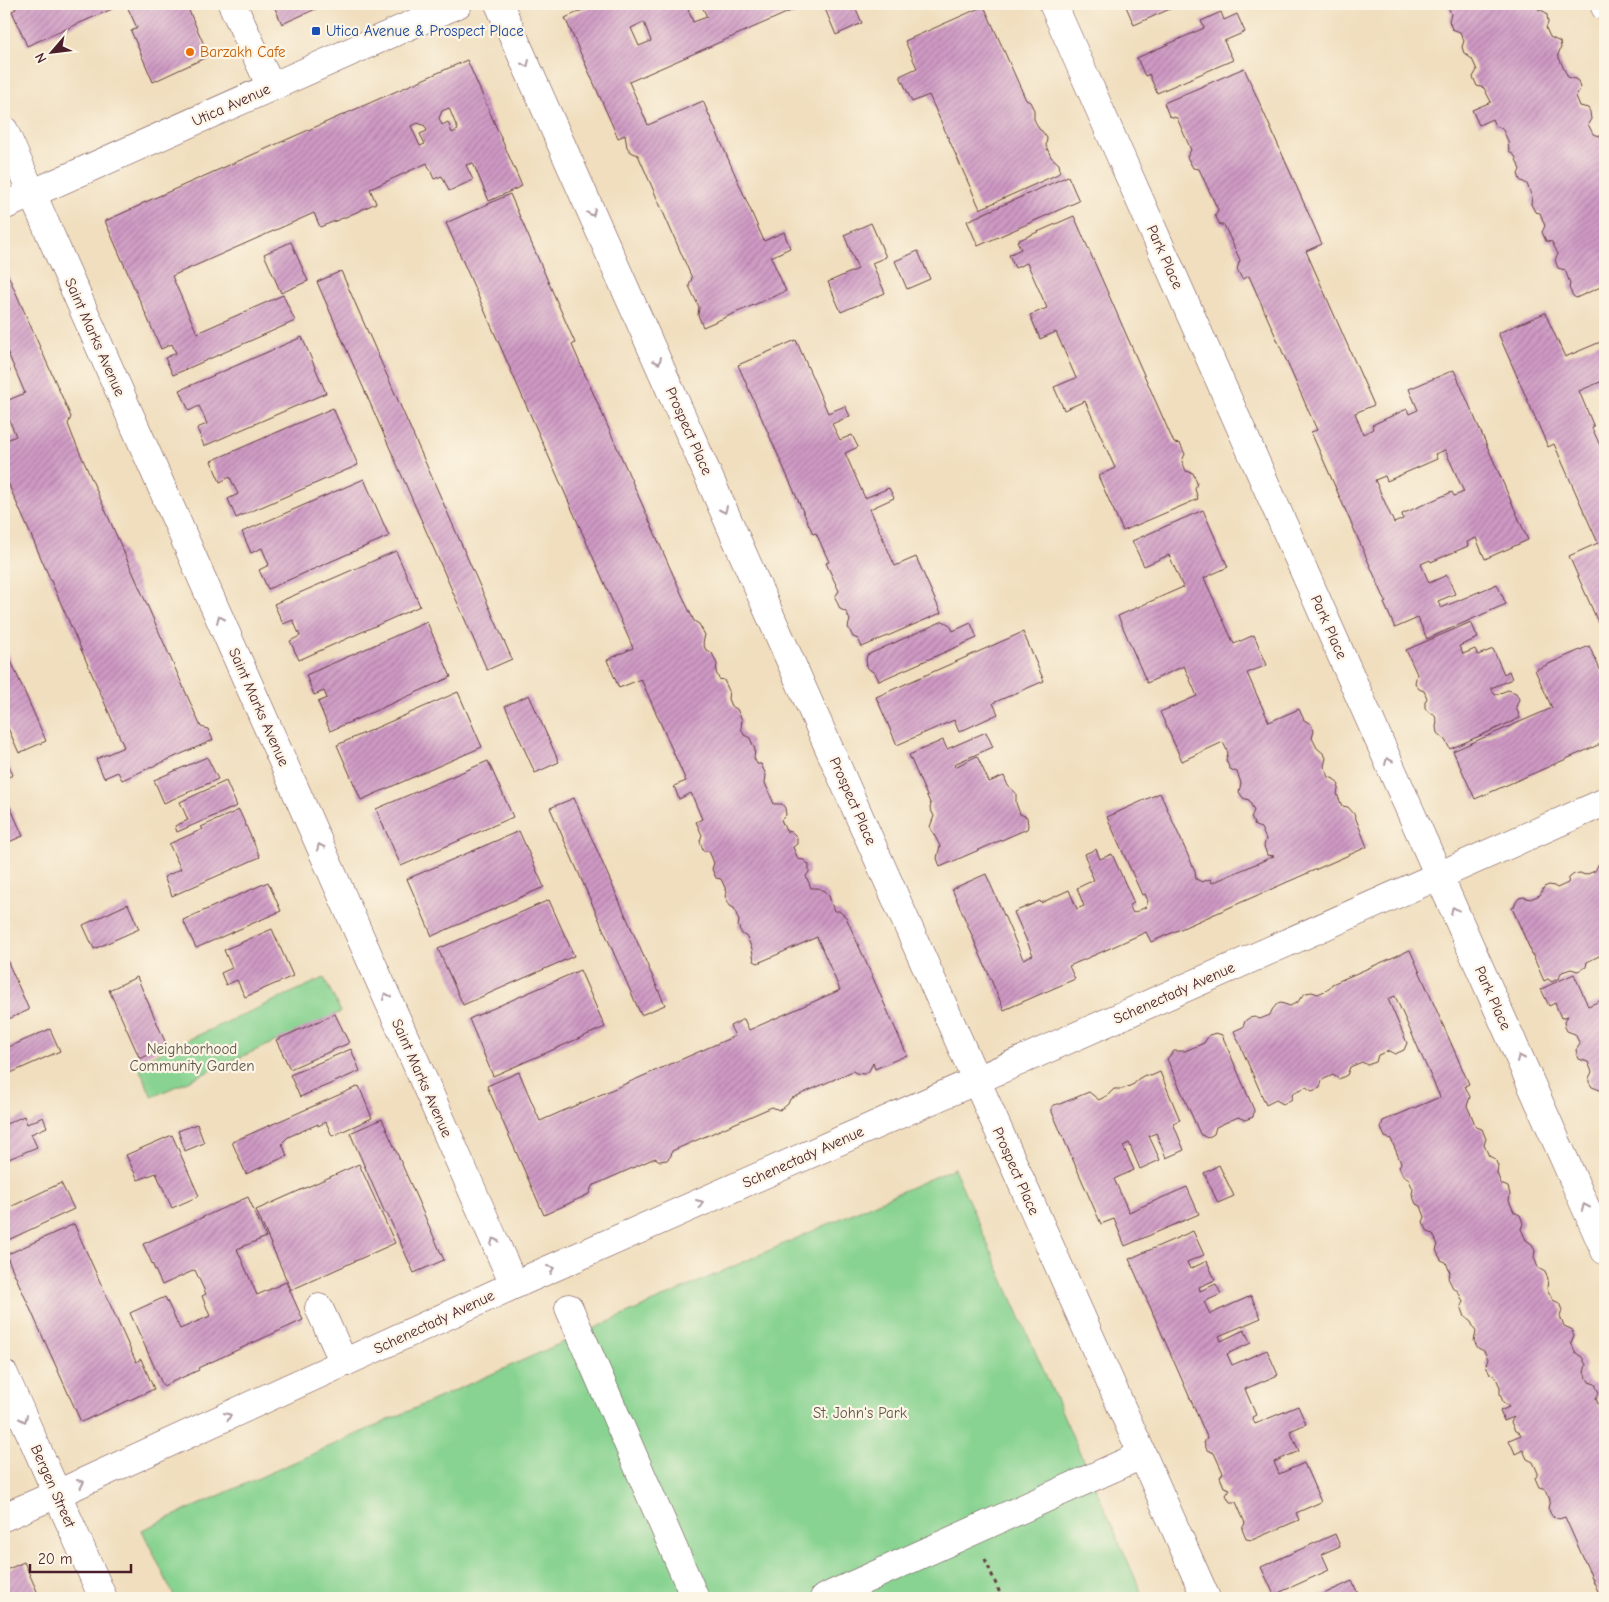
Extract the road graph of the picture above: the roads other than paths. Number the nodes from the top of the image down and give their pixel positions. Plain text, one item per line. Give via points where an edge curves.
1 (232, 4) edge
2 (458, 4) edge
3 (499, 4) edge
4 (1053, 4) edge
5 (1604, 4) edge
6 (1605, 7) edge
7 (271, 87) junction
8 (4, 130) edge
9 (32, 193) junction
10 (4, 206) edge
11 (1605, 802) edge
12 (1439, 876) junction
13 (977, 1081) junction
14 (1605, 1251) edge
15 (514, 1285) junction
16 (318, 1308) dead end
17 (569, 1308) dead end
18 (344, 1363) junction
19 (4, 1374) edge
20 (1142, 1455) junction
21 (57, 1494) junction
22 (4, 1517) edge
23 (103, 1598) edge
24 (696, 1598) edge
25 (824, 1598) edge
26 (1206, 1598) edge

1 - 7 street
2 - 7 street, Utica Avenue
3 -> 13 street, Prospect Place
12 -> 4 street, Park Place
5 - 6 street
7 - 9 street, Utica Avenue
8 - 9 street, Saint Marks Avenue
9 - 10 street, Utica Avenue
15 -> 9 street, Saint Marks Avenue
11 - 12 street, Schenectady Avenue
12 - 13 street, Schenectady Avenue
14 -> 12 street, Park Place
15 -> 13 street, Schenectady Avenue
13 - 20 street, Prospect Place
15 - 18 street, Schenectady Avenue
16 - 18 street
17 - 24 street
21 -> 18 street, Schenectady Avenue
19 -> 21 street, Bergen Street
20 - 25 street
20 - 26 street, Prospect Place
21 - 22 street, Schenectady Avenue
21 - 23 street, Bergen Street

